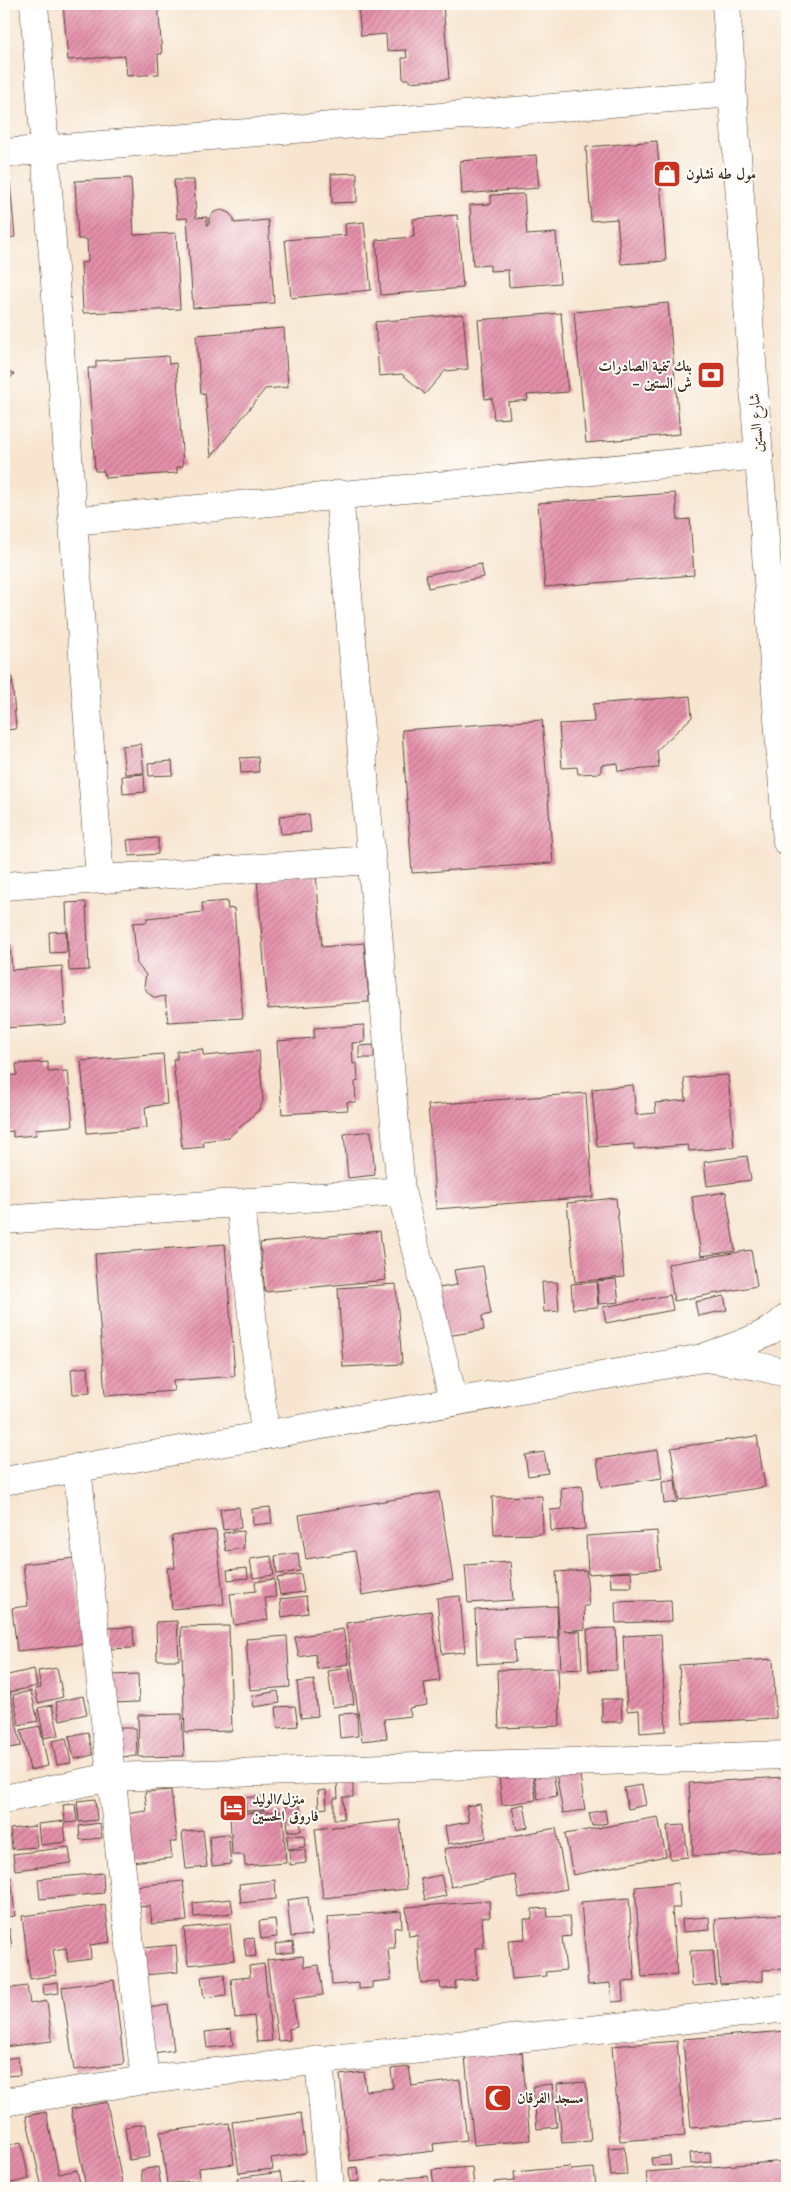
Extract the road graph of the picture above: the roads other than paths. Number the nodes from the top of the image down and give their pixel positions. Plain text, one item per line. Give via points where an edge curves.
1 (34, 4) edge
2 (726, 4) edge
3 (732, 93) junction
4 (43, 150) junction
5 (4, 153) edge
6 (759, 454) junction
7 (340, 494) junction
8 (72, 521) junction
9 (787, 842) edge
10 (370, 860) junction
11 (100, 879) junction
12 (4, 886) edge
13 (401, 1191) junction
14 (240, 1203) junction
15 (4, 1220) edge
16 (787, 1318) edge
17 (703, 1358) junction
18 (787, 1373) edge
19 (454, 1402) junction
20 (265, 1435) junction
21 (76, 1468) junction
22 (4, 1481) edge
23 (787, 1755) edge
24 (111, 1777) junction
25 (4, 1799) edge
26 (787, 2008) edge
27 (319, 2060) junction
28 (145, 2080) junction
29 (4, 2102) edge
30 (330, 2188) edge

1 - 4 street
2 - 3 street, شارع الستين
3 - 4 street
3 - 6 street, شارع الستين
4 - 5 street
4 - 8 street
6 - 7 street
6 - 9 street, شارع الستين
7 - 8 street
7 - 10 street
8 - 11 street
10 - 11 street
10 - 13 street
11 - 12 street
13 - 14 street
13 - 19 street
14 - 15 street
14 - 20 street
16 - 17 street via 779,1326 754,1338
17 - 18 street
17 - 19 street
19 - 20 street
20 - 21 street
21 - 22 street
21 - 24 street
23 - 24 street
24 - 25 street
24 - 28 street
26 - 27 street
27 - 28 street
27 - 30 street
28 - 29 street

